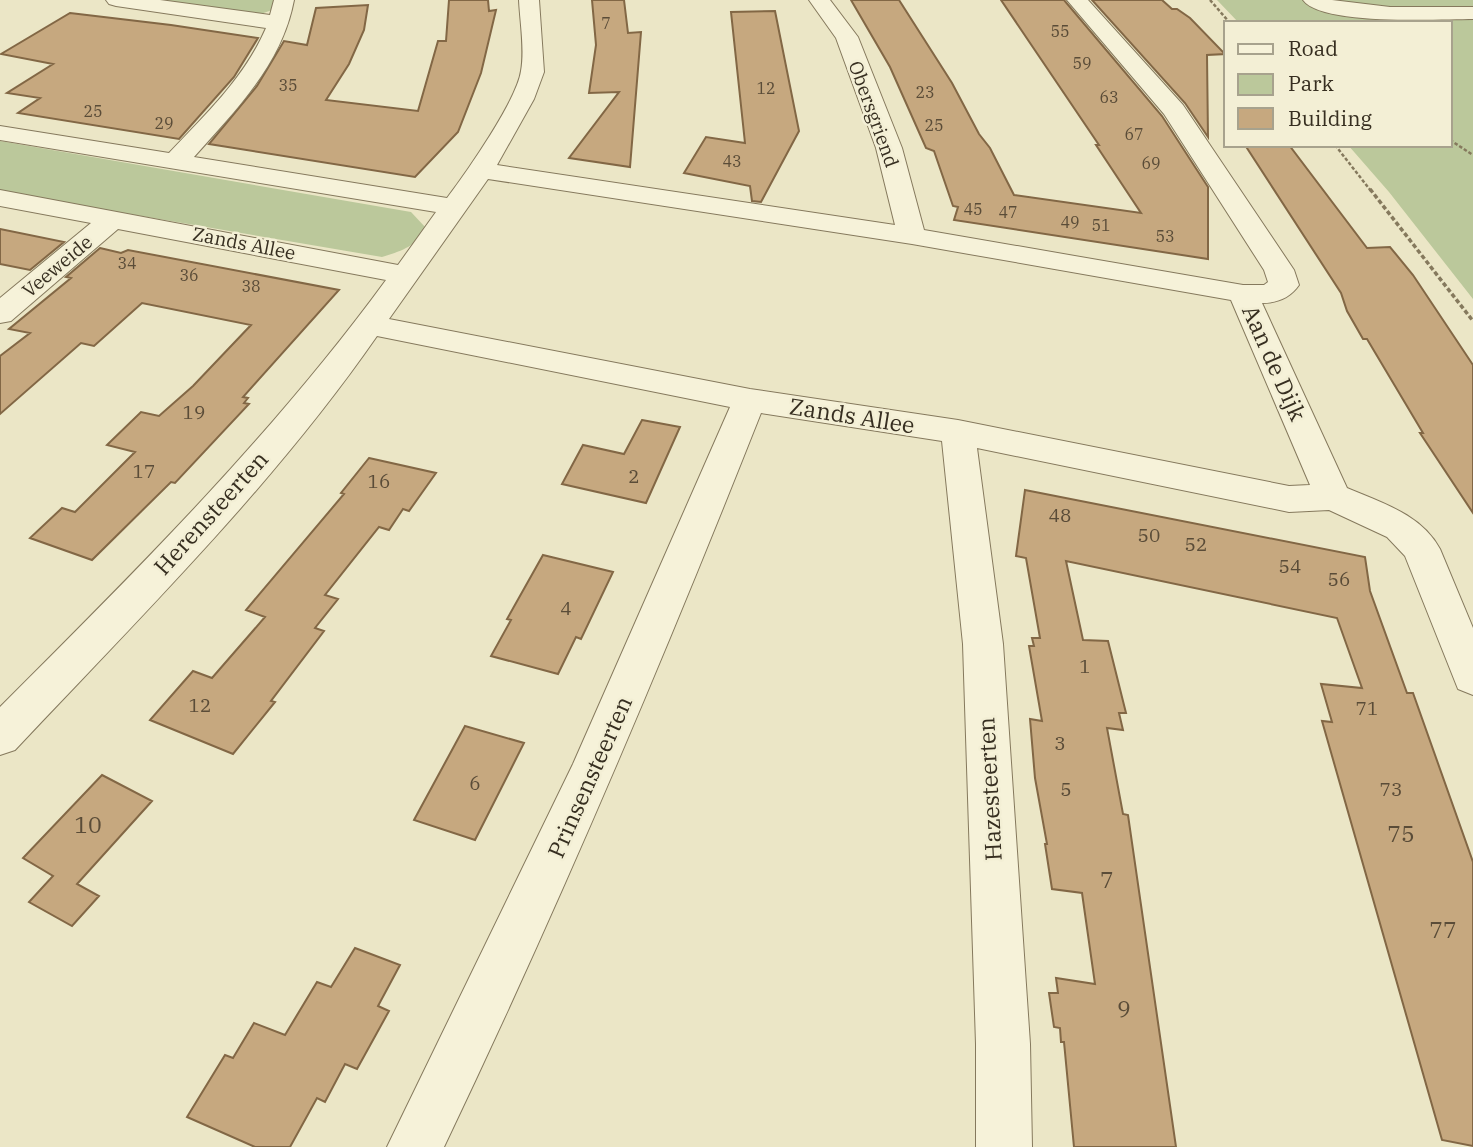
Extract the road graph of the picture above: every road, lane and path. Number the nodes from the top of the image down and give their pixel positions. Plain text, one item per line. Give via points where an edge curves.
1 (116, 0) edge
2 (529, 0) edge
3 (820, 0) edge
4 (1077, 0) edge
5 (1210, 0) edge
6 (1313, 0) edge
7 (281, 11) edge
8 (1473, 13) edge
9 (1228, 21) edge
10 (0, 133) edge
11 (1452, 140) edge
12 (1337, 147) edge
13 (1473, 155) edge
14 (175, 162) junction
15 (481, 170) junction
16 (0, 198) edge
17 (453, 206) junction
18 (114, 218) junction
19 (912, 236) junction
20 (405, 275) junction
21 (1243, 294) junction
22 (0, 314) edge
23 (1473, 321) edge
24 (370, 326) junction
25 (750, 400) junction
26 (958, 432) junction
27 (1334, 497) junction
28 (1473, 677) edge
29 (0, 736) edge
30 (415, 1147) edge
31 (1004, 1147) edge

1 - 7 street
2 - 15 street via 533,72
3 - 19 street, Obersgriend via 846,37 889,148
4 - 21 street, Aan de Dijk via 1174,110 1279,270 1284,285 1270,294
5 - 9 path
6 - 8 street via 1358,11
7 - 14 street via 262,59 236,96
10 - 14 street
11 - 13 path
12 - 23 path
14 - 17 street
15 - 17 street
15 - 19 street
16 - 18 street, Zands Allee
17 - 20 street
18 - 20 street, Zands Allee
18 - 22 street, Veeweide
19 - 21 street
20 - 24 street, Herensteerten
21 - 27 street, Aan de Dijk
24 - 25 street, Zands Allee
24 - 29 street, Herensteerten via 276,441
25 - 26 street, Zands Allee
25 - 30 street, Prinsensteerten via 580,802
26 - 27 street, Zands Allee via 1289,499
26 - 31 street, Hazesteerten via 982,643
27 - 28 street via 1400,527 1421,548

